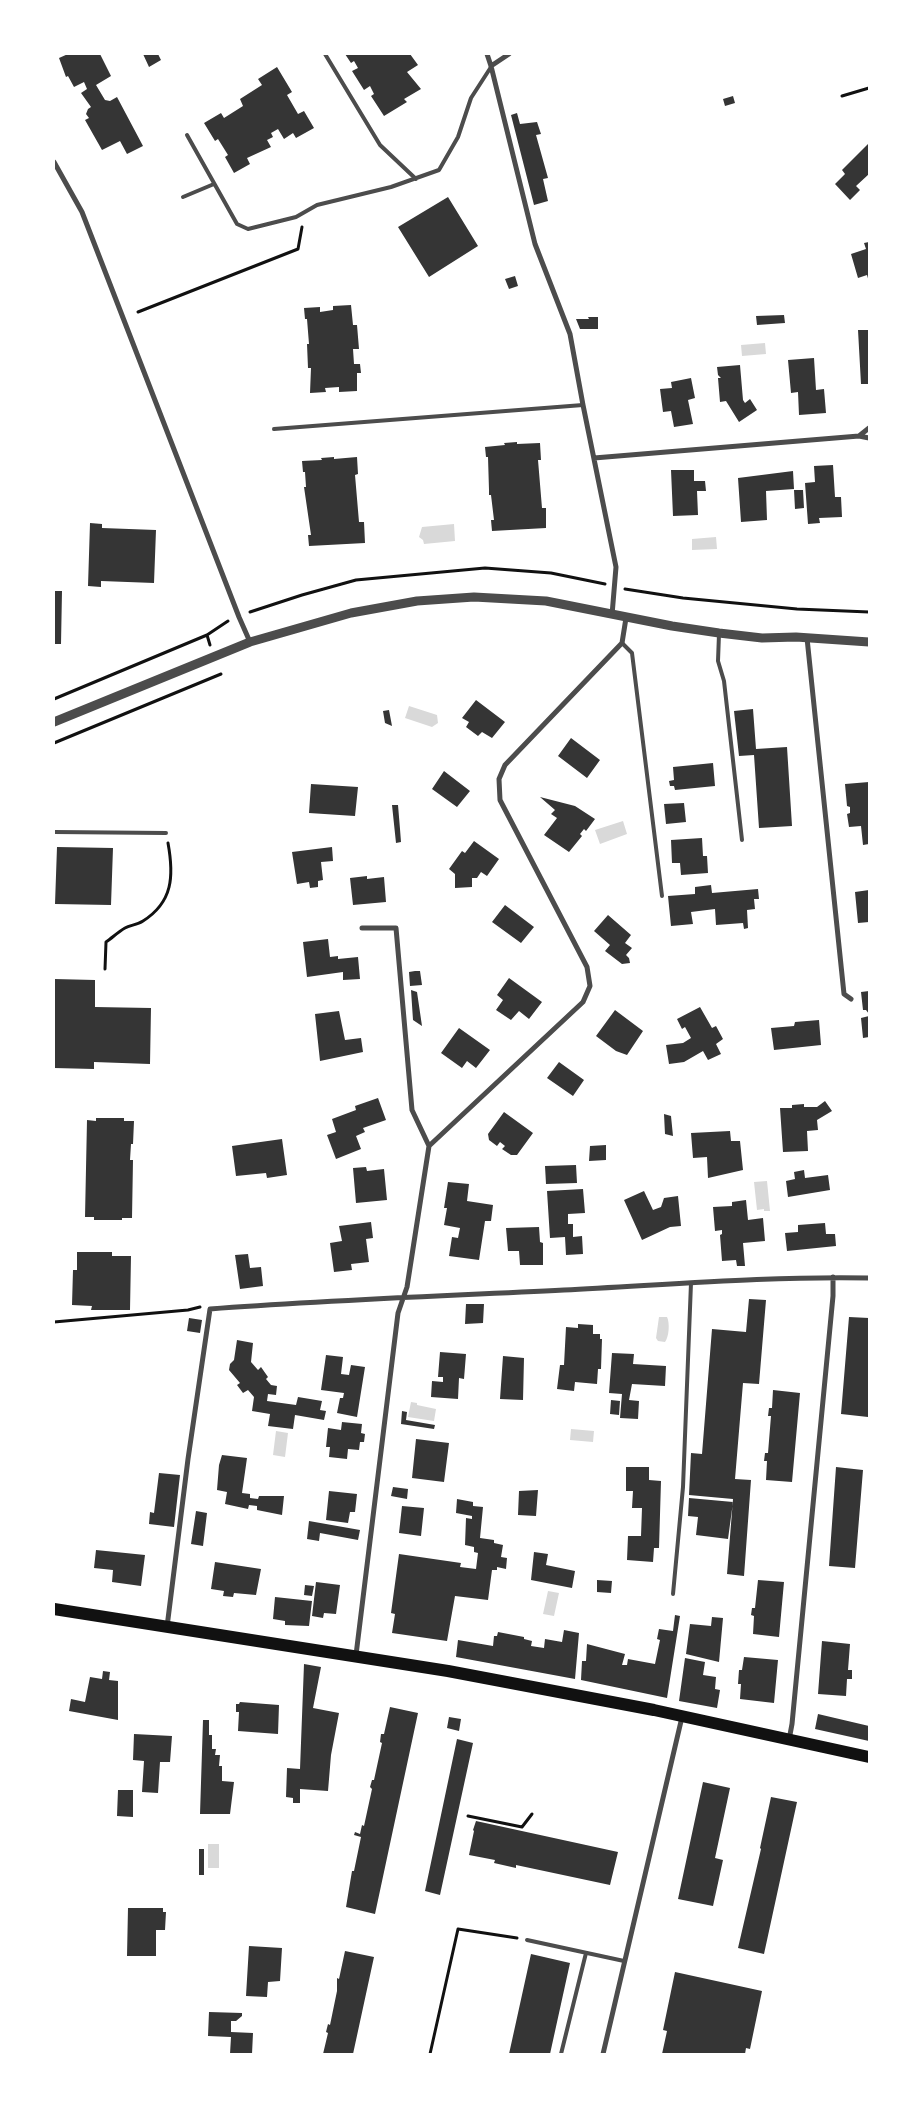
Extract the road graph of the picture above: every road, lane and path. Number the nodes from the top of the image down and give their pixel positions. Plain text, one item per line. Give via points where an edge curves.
1 (325, 54) edge
2 (486, 54) edge
3 (509, 54) edge
4 (491, 66) junction
5 (869, 88) edge
6 (842, 96) dead end
7 (187, 135) dead end
8 (54, 162) edge
9 (416, 179) junction
10 (214, 184) junction
11 (183, 196) dead end
12 (305, 212) junction
13 (138, 312) dead end
14 (583, 405) junction
15 (869, 428) edge
16 (274, 429) dead end
17 (859, 436) junction
18 (869, 438) edge
19 (594, 458) junction
20 (612, 615) junction
21 (626, 618) junction
22 (719, 633) junction
23 (207, 635) dead end
24 (808, 638) junction
25 (250, 642) junction
26 (869, 642) edge
27 (622, 644) junction
28 (221, 674) dead end
29 (54, 699) edge
30 (54, 722) edge
31 (54, 743) edge
32 (54, 832) edge
33 (166, 833) joint
34 (742, 840) dead end
35 (662, 896) dead end
36 (362, 928) dead end
37 (105, 969) dead end
38 (850, 999) dead end
39 (429, 1146) junction
40 (833, 1277) junction
41 (869, 1278) edge
42 (691, 1283) junction
43 (403, 1298) junction
44 (206, 1306) dead end
45 (54, 1322) edge
46 (673, 1594) dead end
47 (54, 1609) edge
48 (167, 1628) junction
49 (356, 1656) junction
50 (682, 1717) junction
51 (789, 1740) junction
52 (869, 1758) edge
53 (532, 1814) dead end
54 (468, 1816) dead end
55 (527, 1940) joint
56 (586, 1953) junction
57 (624, 1961) junction
58 (430, 2054) edge
59 (561, 2054) edge
60 (603, 2054) edge

1 - 9 lane via 380,144
2 - 4 street
3 - 4 street
4 - 9 lane via 471,98 458,137 439,170
4 - 14 street via 535,244 570,334
5 - 6 path
7 - 10 lane
8 - 25 street via 82,212
9 - 12 lane
10 - 11 lane
10 - 12 lane via 237,224 248,229
12 - 13 path via 298,249
14 - 16 lane
14 - 19 street
15 - 17 street
17 - 18 street
17 - 19 street
19 - 20 street via 616,566
20 - 21 street
20 - 25 street via 546,601 474,597 352,613
21 - 22 street
21 - 27 street
22 - 24 street via 762,638
22 - 34 lane via 718,661 724,681
23 - 29 path
24 - 26 street
24 - 38 street via 844,994
25 - 30 street
27 - 35 lane via 632,652
27 - 39 street via 504,765 499,780 500,800 587,967 590,986 583,1002
28 - 31 path
32 - 33 lane
33 - 37 path via 171,885 162,904 142,922 125,928 106,942
36 - 39 street via 396,928 412,1110
39 - 43 street
40 - 41 street
40 - 42 street
40 - 51 street
42 - 43 street
42 - 46 lane via 683,1487
43 - 48 street via 322,1300 210,1309
43 - 49 street via 398,1312
44 - 45 path
47 - 48 main road
48 - 49 main road
49 - 50 main road
50 - 51 main road
50 - 57 street
51 - 52 main road
53 - 54 path via 522,1827
55 - 56 lane
55 - 58 path via 458,1928
56 - 57 lane
56 - 59 lane
57 - 60 street

